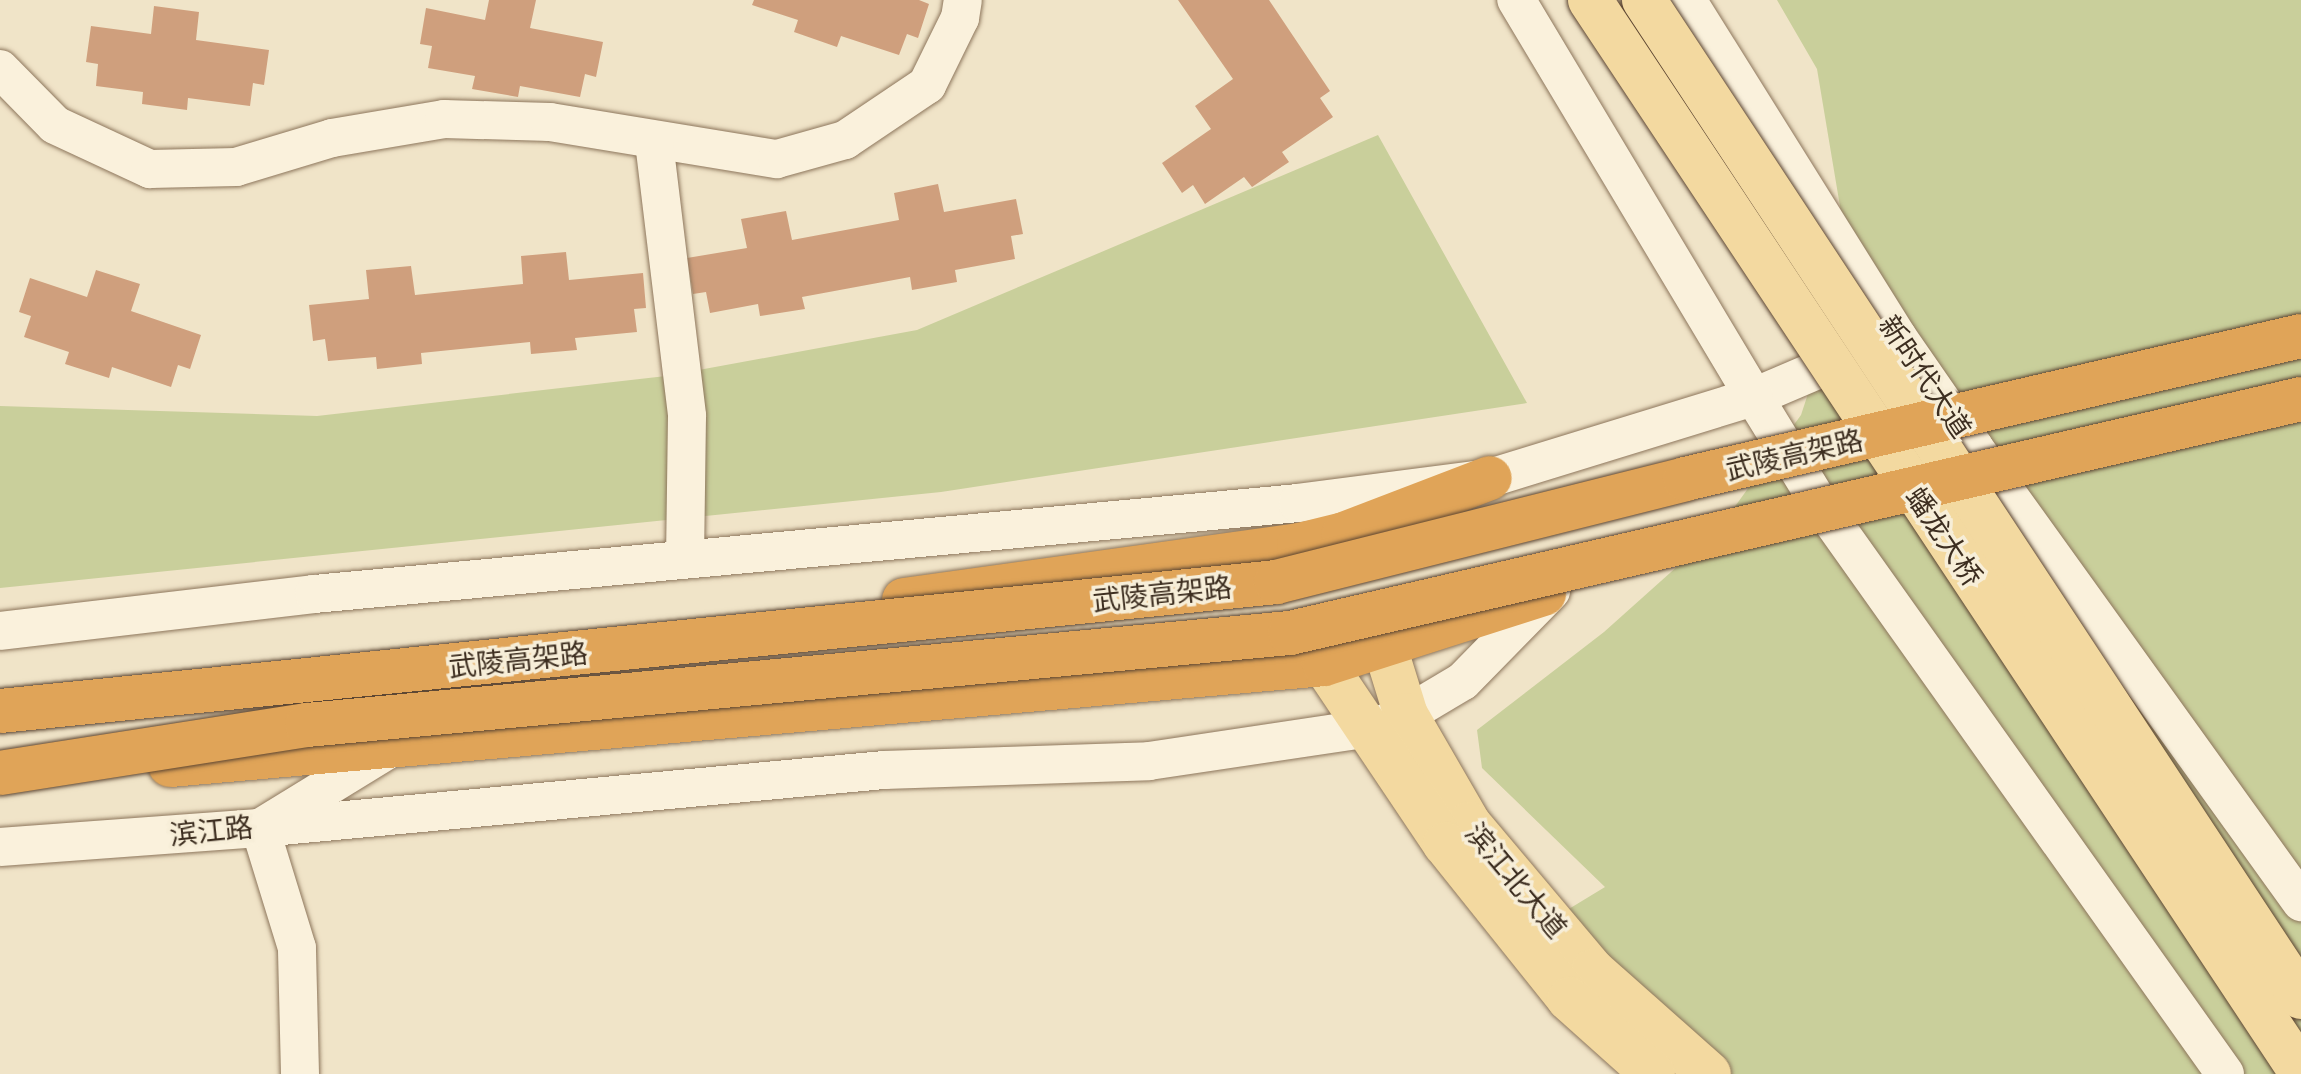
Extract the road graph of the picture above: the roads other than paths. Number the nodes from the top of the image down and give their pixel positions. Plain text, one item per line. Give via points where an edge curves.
1 (963, 0) edge
2 (1516, 0) edge
3 (1590, 0) edge
4 (1644, 0) edge
5 (1687, 0) edge
6 (0, 69) edge
7 (654, 142) junction
8 (1897, 336) junction
9 (2301, 336) edge
10 (1754, 397) junction
11 (2301, 399) edge
12 (1974, 447) junction
13 (1490, 478) junction
14 (1817, 500) junction
15 (685, 559) junction
16 (1544, 594) junction
17 (0, 631) edge
18 (1384, 644) junction
19 (1324, 664) junction
20 (35, 708) edge
21 (1388, 721) junction
22 (399, 743) junction
23 (0, 773) edge
24 (0, 781) edge
25 (260, 828) junction
26 (0, 847) edge
27 (2301, 902) edge
28 (2301, 997) edge
29 (2220, 1066) edge
30 (2301, 1072) edge
31 (300, 1074) edge
32 (1653, 1074) edge
33 (1709, 1074) edge

1 - 7 street via 960,18 927,85 845,140 777,159
2 - 10 street
3 - 30 main road, 蟠龙大桥, bridge
4 - 28 main road, 蟠龙大桥, bridge
5 - 8 street, 新时代大道
6 - 7 street via 55,125 150,169 236,167 332,138 444,119 550,122
7 - 15 street via 687,416
8 - 10 street
8 - 12 street, 新时代大道
9 - 20 highway, 武陵高架路, bridge via 1685,479 1276,582
10 - 13 street
10 - 14 street
11 - 23 highway, 武陵高架路, bridge via 1290,633 307,725
12 - 14 street, 新时代大道
12 - 27 street
13 - 15 street via 1298,503
13 - 20 highway via 1344,534 1299,545 394,671
14 - 16 street, 新时代大道
14 - 29 street
15 - 17 street
16 - 18 highway
16 - 21 street via 1463,681
18 - 19 highway
18 - 21 main road, 滨江北大道
19 - 21 main road, 滨江北大道
19 - 22 highway
21 - 25 street via 1149,761 884,770
21 - 32 main road, 滨江北大道 via 1445,844 1569,999
21 - 33 main road, 滨江北大道 via 1593,971
22 - 24 highway
22 - 25 street, 滨江路
25 - 26 street, 滨江路
25 - 31 street via 297,948

